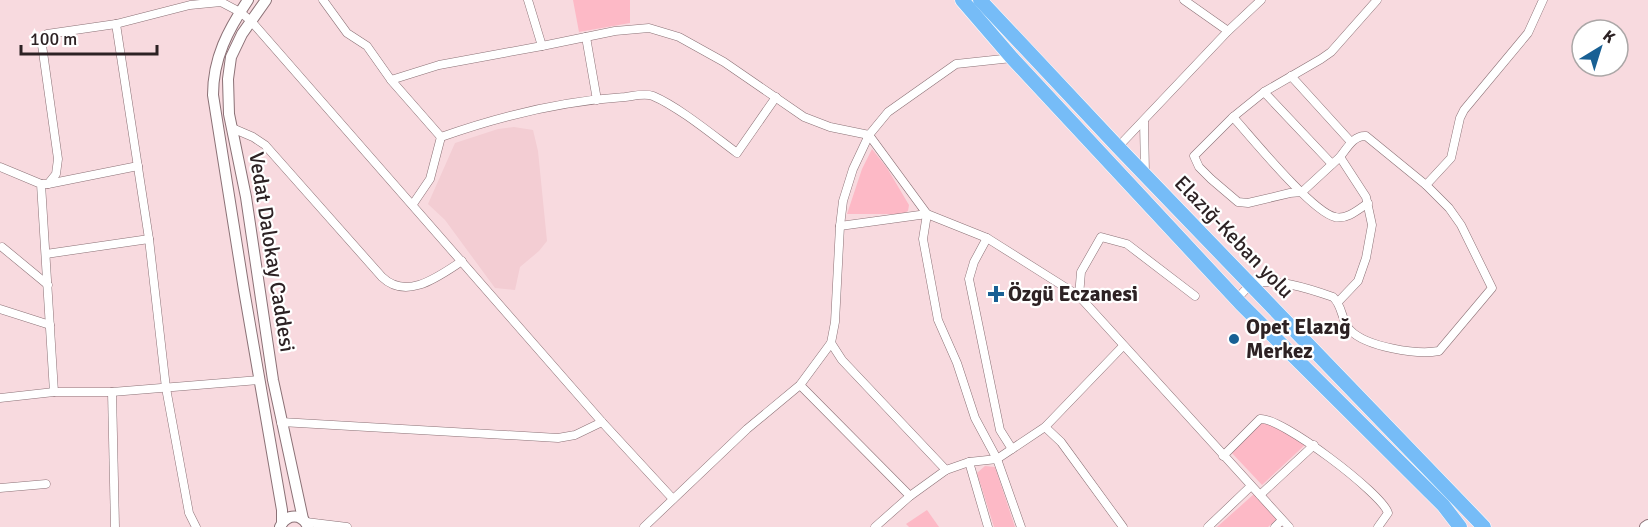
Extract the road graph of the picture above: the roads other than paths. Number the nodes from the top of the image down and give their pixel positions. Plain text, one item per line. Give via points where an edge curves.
1 (248, 0) edge
2 (266, 0) edge
3 (323, 0) edge
4 (528, 0) edge
5 (962, 0) edge
6 (1184, 0) edge
7 (1261, 0) edge
8 (1377, 0) edge
9 (1543, 0) edge
10 (982, 1) edge
11 (240, 12) junction
12 (251, 21) junction
13 (116, 24) junction
14 (1228, 31) junction
15 (586, 37) junction
16 (542, 46) junction
17 (1012, 58) junction
18 (1291, 76) junction
19 (391, 80) junction
20 (1264, 92) junction
21 (776, 98) junction
22 (597, 100) junction
23 (1233, 117) junction
24 (1144, 121) junction
25 (232, 128) junction
26 (869, 135) junction
27 (441, 137) junction
28 (1351, 142) junction
29 (1118, 147) junction
30 (1340, 157) junction
31 (1332, 164) junction
32 (138, 166) junction
33 (0, 167) edge
34 (1145, 175) junction
35 (45, 184) junction
36 (1426, 185) junction
37 (1302, 192) junction
38 (1368, 203) junction
39 (413, 204) junction
40 (927, 214) junction
41 (840, 226) junction
42 (987, 238) junction
43 (149, 239) junction
44 (2, 247) dead end
45 (46, 254) junction
46 (462, 261) junction
47 (48, 285) junction
48 (1251, 285) junction
49 (1195, 296) dead end
50 (1079, 297) junction
51 (1236, 299) junction
52 (1338, 302) junction
53 (0, 309) edge
54 (50, 325) junction
55 (831, 343) junction
56 (1123, 346) junction
57 (260, 380) junction
58 (800, 385) junction
59 (166, 388) junction
60 (54, 392) junction
61 (112, 392) junction
62 (0, 398) edge
63 (281, 422) junction
64 (602, 422) junction
65 (1045, 427) junction
66 (1314, 446) junction
67 (1012, 449) junction
68 (1223, 456) junction
69 (998, 459) junction
70 (969, 462) junction
71 (946, 470) junction
72 (46, 484) dead end
73 (1251, 486) junction
74 (0, 488) edge
75 (1260, 495) junction
76 (910, 496) junction
77 (673, 499) junction
78 (1282, 520) junction
79 (305, 523) edge
80 (281, 525) edge
81 (115, 527) edge
82 (195, 527) edge
83 (347, 527) edge
84 (644, 527) edge
85 (876, 527) edge
86 (988, 527) edge
87 (1021, 527) edge
88 (1123, 527) edge
89 (1208, 527) edge
90 (1275, 527) edge
91 (1289, 527) edge
92 (1378, 527) edge
93 (1460, 527) edge
94 (1484, 527) edge

1 - 11 main road
2 - 12 main road, Vedat Dalokay Caddesi
3 - 19 street via 347,33 368,46
4 - 16 street
5 - 17 highway, Elazığ-Keban yolu
6 - 14 street
7 - 14 street
8 - 18 street via 1331,52
9 - 36 street via 1528,33 1464,110 1451,158
10 - 29 highway, Elazığ-Keban yolu
11 - 12 street
11 - 13 street via 221,2 190,5
11 - 57 main road via 216,63 213,95
12 - 25 main road, Vedat Dalokay Caddesi via 231,57 228,79
12 - 39 street
13 - 32 street
13 - 35 street via 46,34 42,45 58,159 56,174
14 - 24 street
15 - 16 street
15 - 21 street via 649,28 679,37
15 - 22 street
16 - 19 street via 439,65
17 - 26 street via 956,64 888,112
17 - 51 highway, Elazığ-Keban yolu
18 - 20 street
18 - 28 street
19 - 27 street
20 - 23 street
20 - 31 street
21 - 22 street via 738,153 651,95
21 - 26 street via 804,117
22 - 27 street via 531,110
23 - 37 street
23 - 37 street via 1196,152 1199,167 1238,202
24 - 29 street
24 - 34 street
25 - 46 street via 265,145 392,286 413,287
25 - 63 main road, Vedat Dalokay Caddesi
26 - 40 street
26 - 41 street via 853,169
27 - 39 street via 430,179
28 - 30 street
28 - 36 street via 1366,136
29 - 34 highway, Elazığ-Keban yolu
30 - 31 street
30 - 38 street via 1360,184
31 - 37 street
32 - 35 street
32 - 43 street
33 - 35 street
34 - 48 highway, Elazığ-Keban yolu
35 - 45 street
36 - 52 street via 1461,225 1492,288 1439,351 1429,353 1374,343 1360,336 1350,330
37 - 38 street via 1317,208 1336,218
38 - 52 street via 1372,225 1364,267 1355,286
39 - 46 street
40 - 41 street
40 - 42 street
40 - 69 street via 923,238 938,320 975,418
41 - 55 street
42 - 50 street
42 - 67 street via 969,279 1000,430
43 - 45 street
43 - 59 street
44 - 47 street
45 - 47 street
46 - 64 street
47 - 54 street
48 - 51 street
48 - 52 street via 1281,283 1327,295
48 - 94 highway, Elazığ-Keban yolu
49 - 50 street via 1127,244 1101,237 1081,272
50 - 56 street
51 - 93 highway, Elazığ-Keban yolu
53 - 54 street
54 - 60 street
55 - 58 street
55 - 71 street
56 - 65 street
56 - 68 street
57 - 59 street
57 - 80 main road via 282,510
58 - 76 street
58 - 77 street
59 - 61 street
59 - 82 street via 189,513
60 - 61 street
60 - 62 street
61 - 81 street
63 - 64 street via 558,438 576,435
63 - 79 main road, Vedat Dalokay Caddesi
64 - 77 street
65 - 67 street
65 - 88 street via 1061,442
66 - 68 street via 1265,418
66 - 75 street
66 - 92 street via 1384,505 1388,513
67 - 69 street
68 - 73 street
69 - 70 street
69 - 87 street
70 - 71 street
70 - 86 street
71 - 76 street
72 - 74 street
73 - 75 street
73 - 89 street
75 - 78 street
76 - 85 street
77 - 84 street
78 - 90 street
78 - 91 street
79 - 80 main road via 289,517
79 - 83 street

